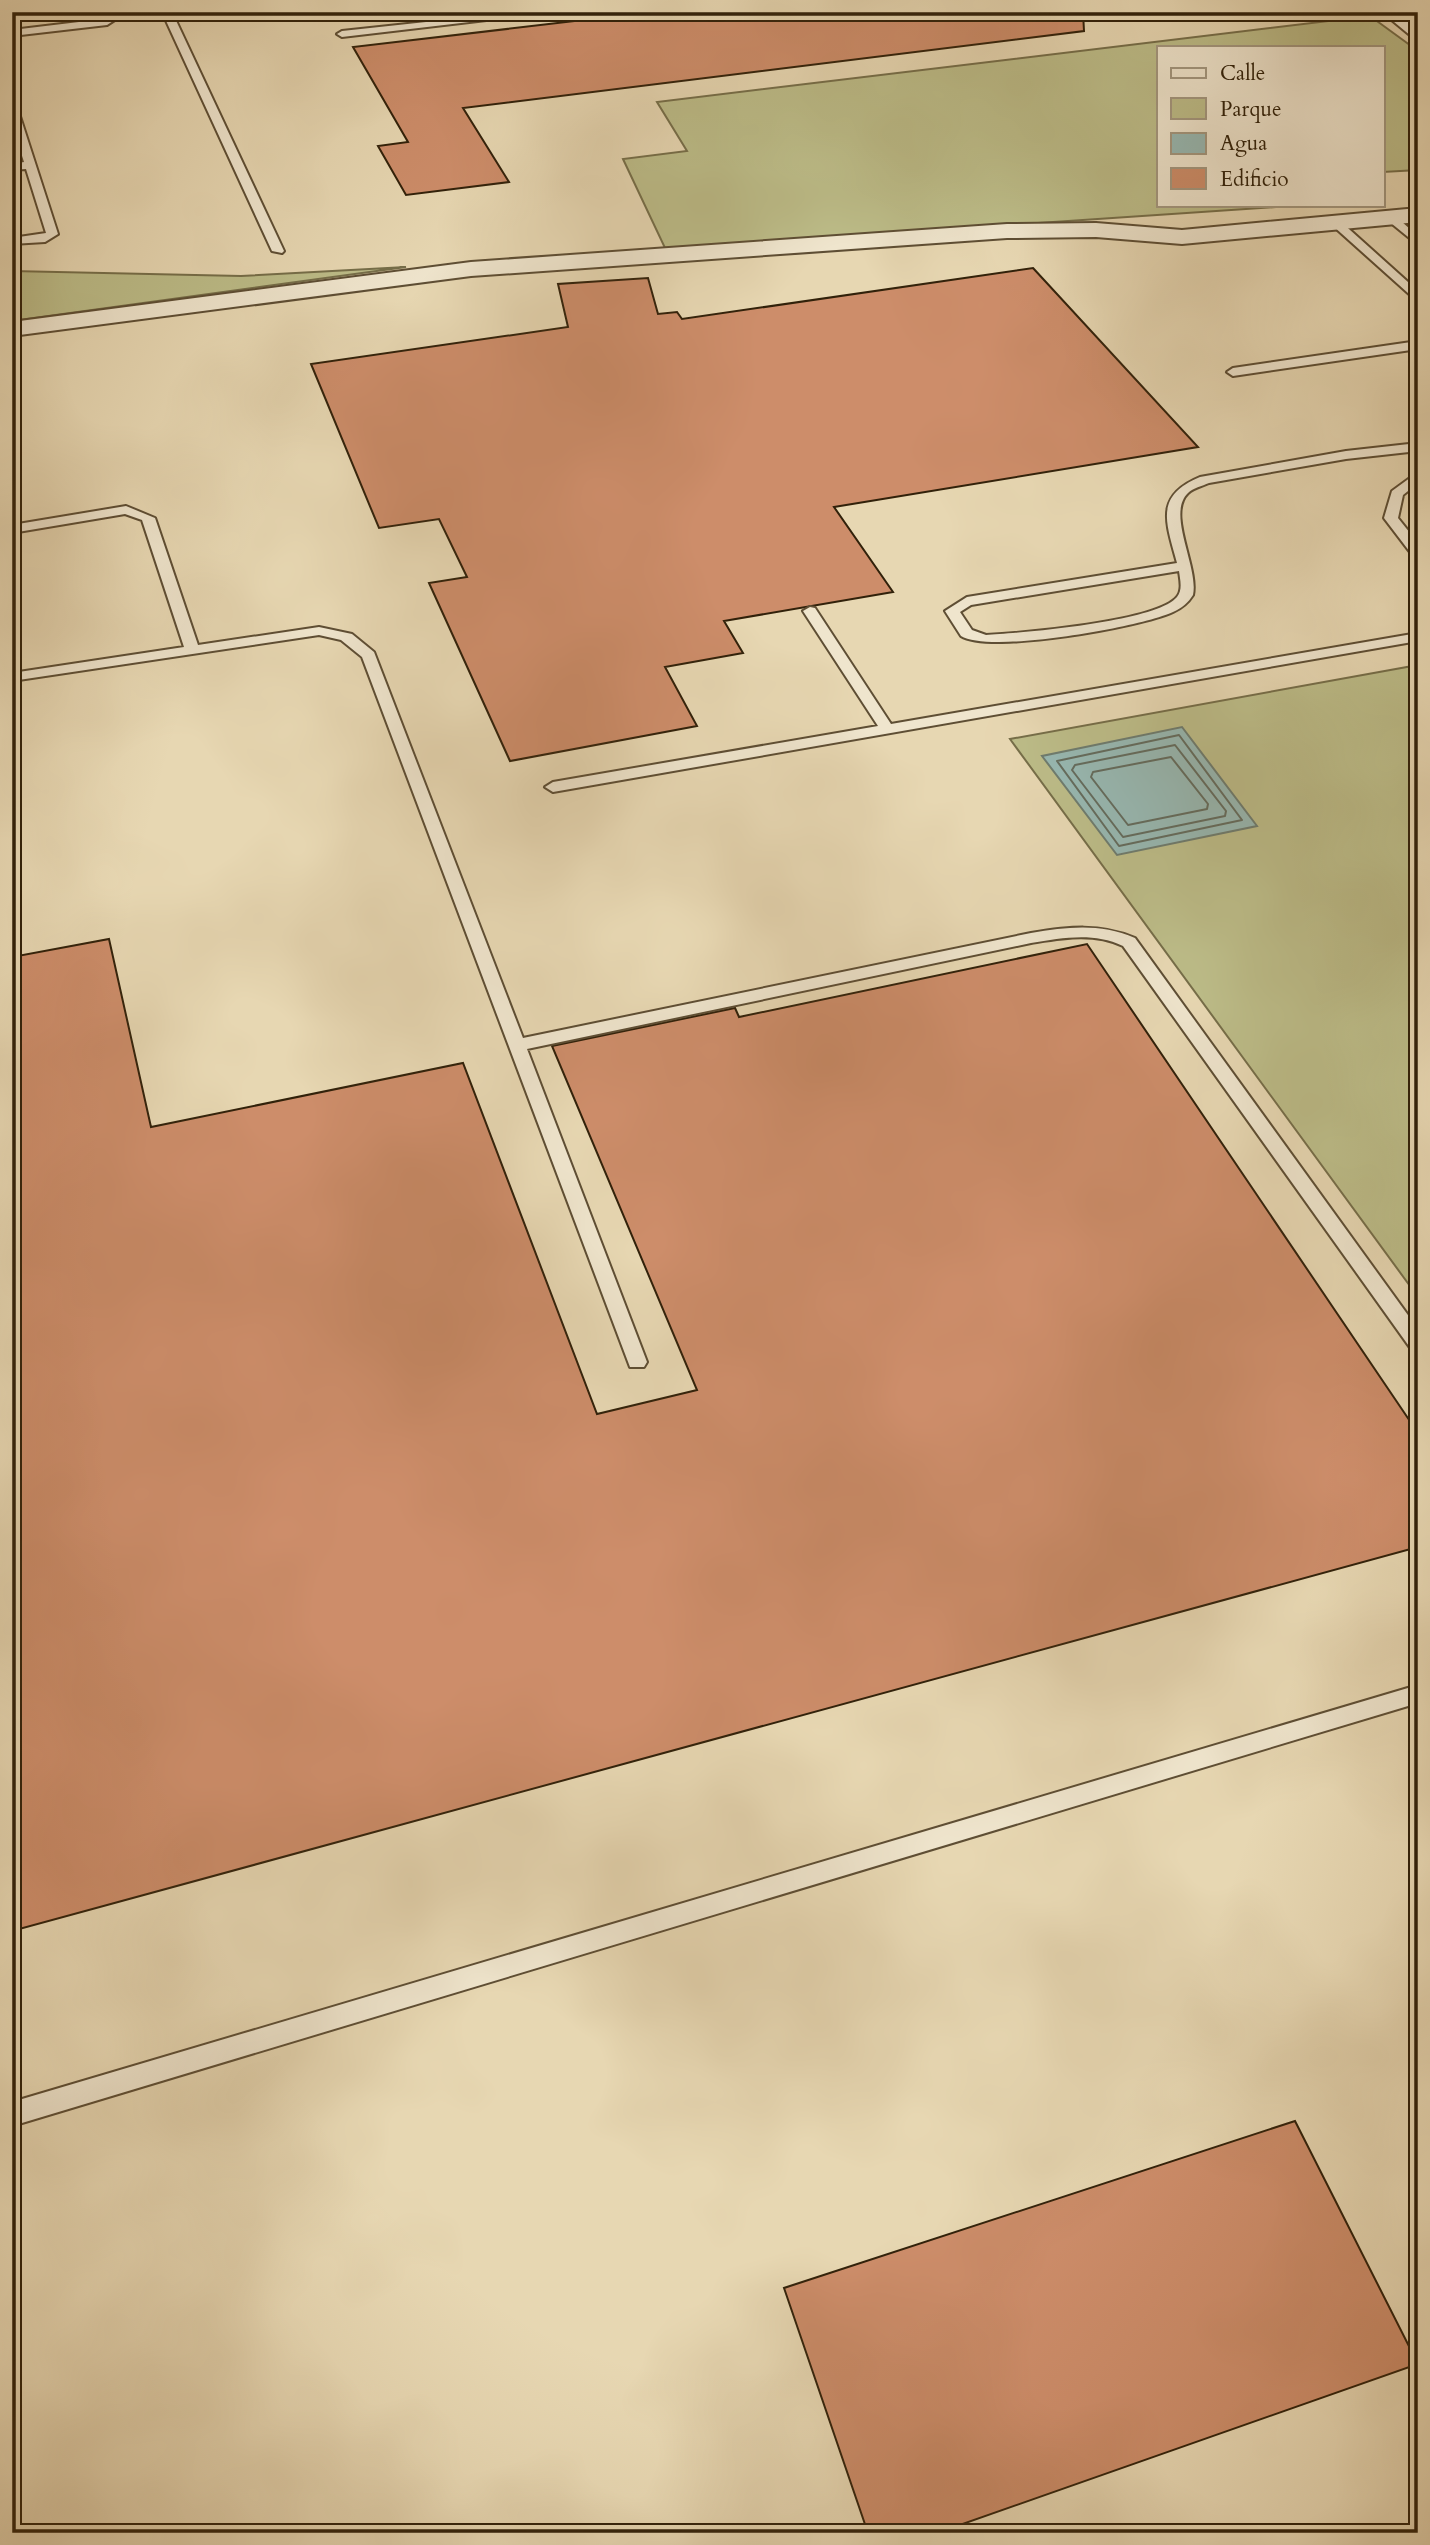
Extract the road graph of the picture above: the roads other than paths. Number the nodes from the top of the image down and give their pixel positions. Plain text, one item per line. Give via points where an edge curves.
1 (122, 12) edge
2 (167, 12) edge
3 (550, 12) edge
4 (1392, 12) edge
5 (1418, 32) edge
6 (12, 33) edge
7 (342, 34) dead end
8 (12, 107) edge
9 (30, 165) junction
10 (12, 167) edge
11 (1418, 215) edge
12 (1390, 217) junction
13 (1336, 223) junction
14 (12, 241) edge
15 (1418, 242) edge
16 (278, 251) dead end
17 (1418, 298) edge
18 (12, 329) edge
19 (1418, 345) edge
20 (1233, 372) dead end
21 (1418, 447) edge
22 (1418, 476) edge
23 (12, 528) edge
24 (1418, 553) edge
25 (1183, 566) junction
26 (810, 611) dead end
27 (1418, 638) edge
28 (192, 650) junction
29 (12, 677) edge
30 (887, 729) junction
31 (552, 787) dead end
32 (517, 1045) junction
33 (1418, 1344) edge
34 (637, 1362) dead end
35 (1418, 1694) edge
36 (12, 2114) edge

1 - 6 lane via 107,22
2 - 16 lane
3 - 7 lane
4 - 5 street
8 - 9 lane
9 - 10 lane
9 - 14 lane via 52,234 45,239
11 - 12 street
12 - 13 street
12 - 15 lane
13 - 17 lane
13 - 18 street via 1182,237 1096,230 1007,231 471,269
19 - 20 lane
21 - 25 lane via 1346,455 1205,480 1185,488 1175,502 1177,547
22 - 24 lane via 1397,494 1391,518
23 - 28 lane via 126,510 148,518
25 - 25 lane via 1188,592 1181,602 1154,615 977,640 959,628 951,611 967,601
26 - 30 lane
27 - 30 lane
28 - 29 lane
28 - 32 lane via 327,632 347,636 369,656
30 - 31 lane
32 - 33 lane via 1031,939 1077,931 1118,936 1129,942
32 - 34 lane
35 - 36 lane

